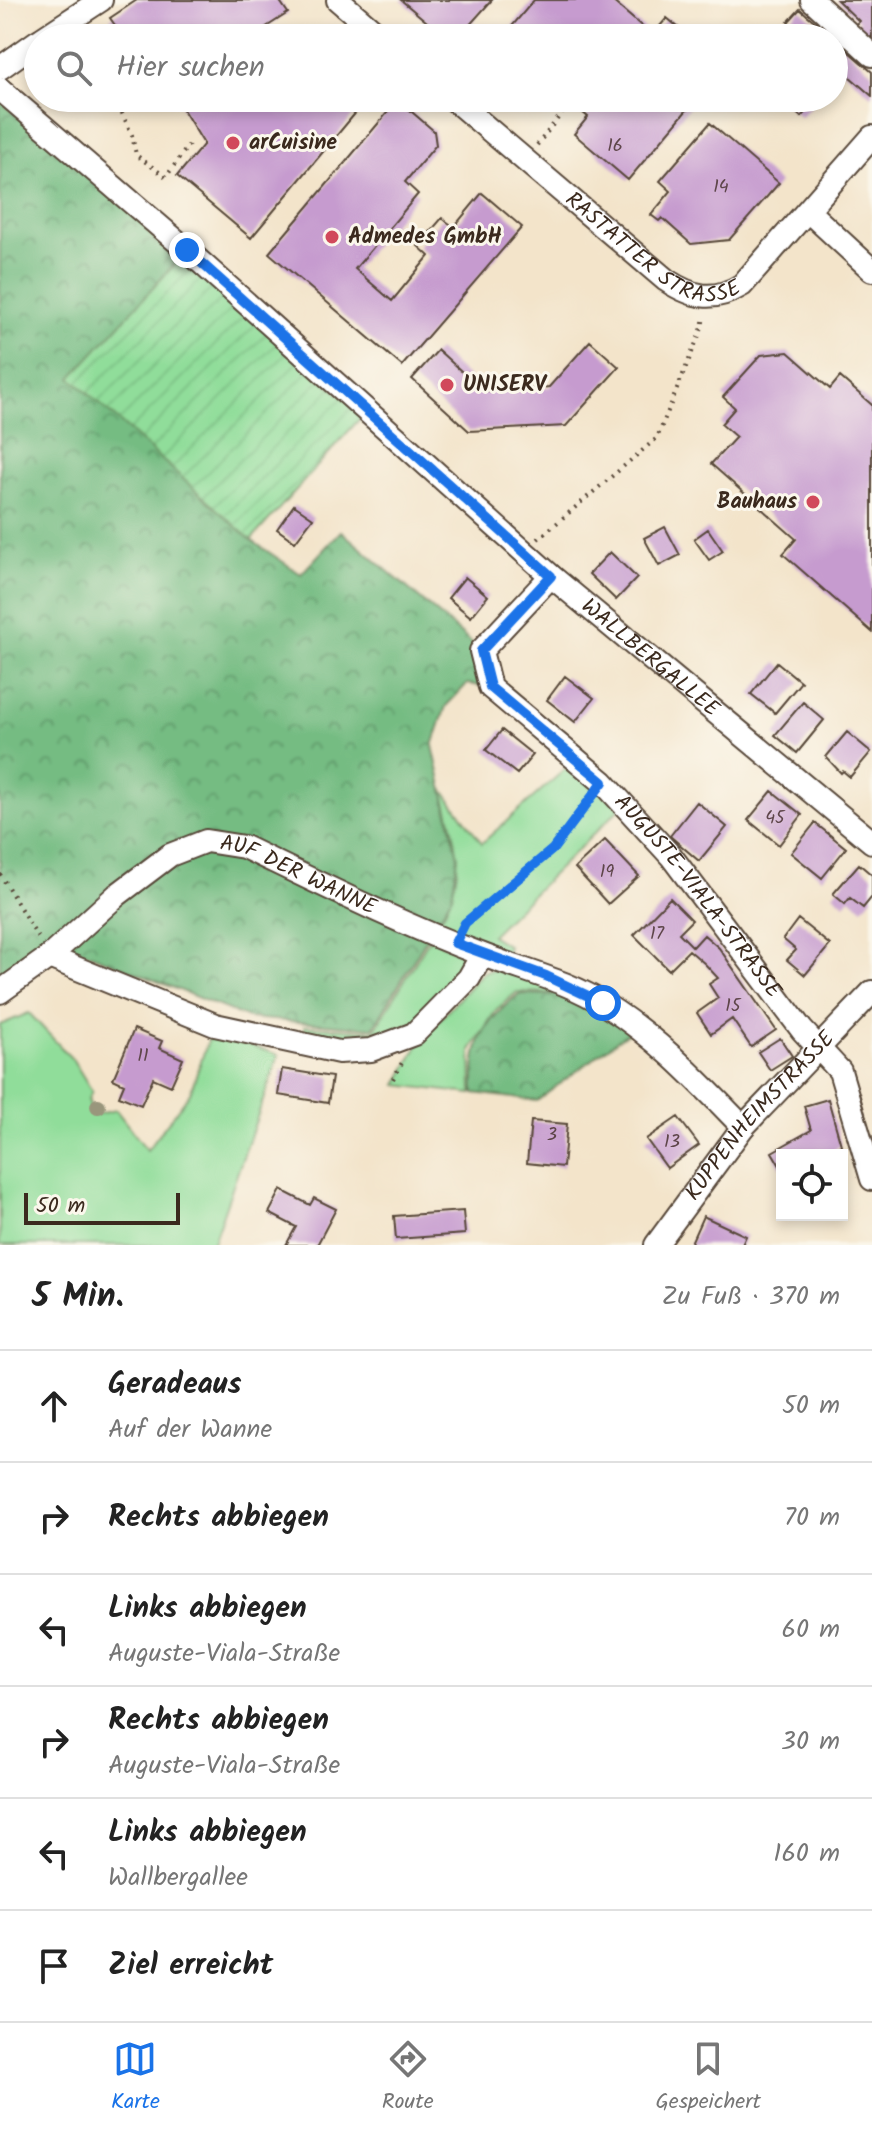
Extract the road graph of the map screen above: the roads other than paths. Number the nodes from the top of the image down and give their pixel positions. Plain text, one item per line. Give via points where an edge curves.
1 (101, 0) edge
2 (338, 0) edge
3 (812, 0) edge
4 (64, 24) edge
5 (366, 24) edge
6 (838, 24) edge
7 (848, 33) edge
8 (24, 51) edge
9 (872, 55) edge
10 (0, 68) edge
11 (0, 89) edge
12 (24, 110) edge
13 (27, 112) edge
14 (468, 112) edge
15 (872, 137) edge
16 (808, 211) junction
17 (872, 270) edge
18 (551, 576) junction
19 (872, 842) edge
20 (482, 955) junction
21 (49, 957) junction
22 (0, 992) edge
23 (872, 992) edge
24 (820, 1048) junction
25 (743, 1127) junction
26 (872, 1179) edge
27 (656, 1245) edge

1 - 4 street
2 - 5 street
3 - 6 street
7 - 9 street
8 - 10 street
11 - 12 street, WALLBERGALLEE
13 - 18 street, WALLBERGALLEE
14 - 16 street, RASTATTER STRASSE via 686,293 706,298 742,285
15 - 16 street, RASTATTER STRASSE
16 - 17 street
18 - 19 street, WALLBERGALLEE
18 - 24 street, AUGUSTE-VIALA-STRASSE via 481,651 490,687 603,782 671,856
20 - 21 street via 469,978 414,1034 371,1050 339,1052 215,1025
20 - 21 street, AUF DER WANNE via 386,916 244,847 206,841 150,868
20 - 25 street, AUF DER WANNE via 546,976 603,1003 684,1066
21 - 22 street, AUF DER WANNE
23 - 24 street, KUPPENHEIMSTRASSE
24 - 25 street, KUPPENHEIMSTRASSE
24 - 26 street, AUGUSTE-VIALA-STRASSE via 840,1071
25 - 27 street, KUPPENHEIMSTRASSE

